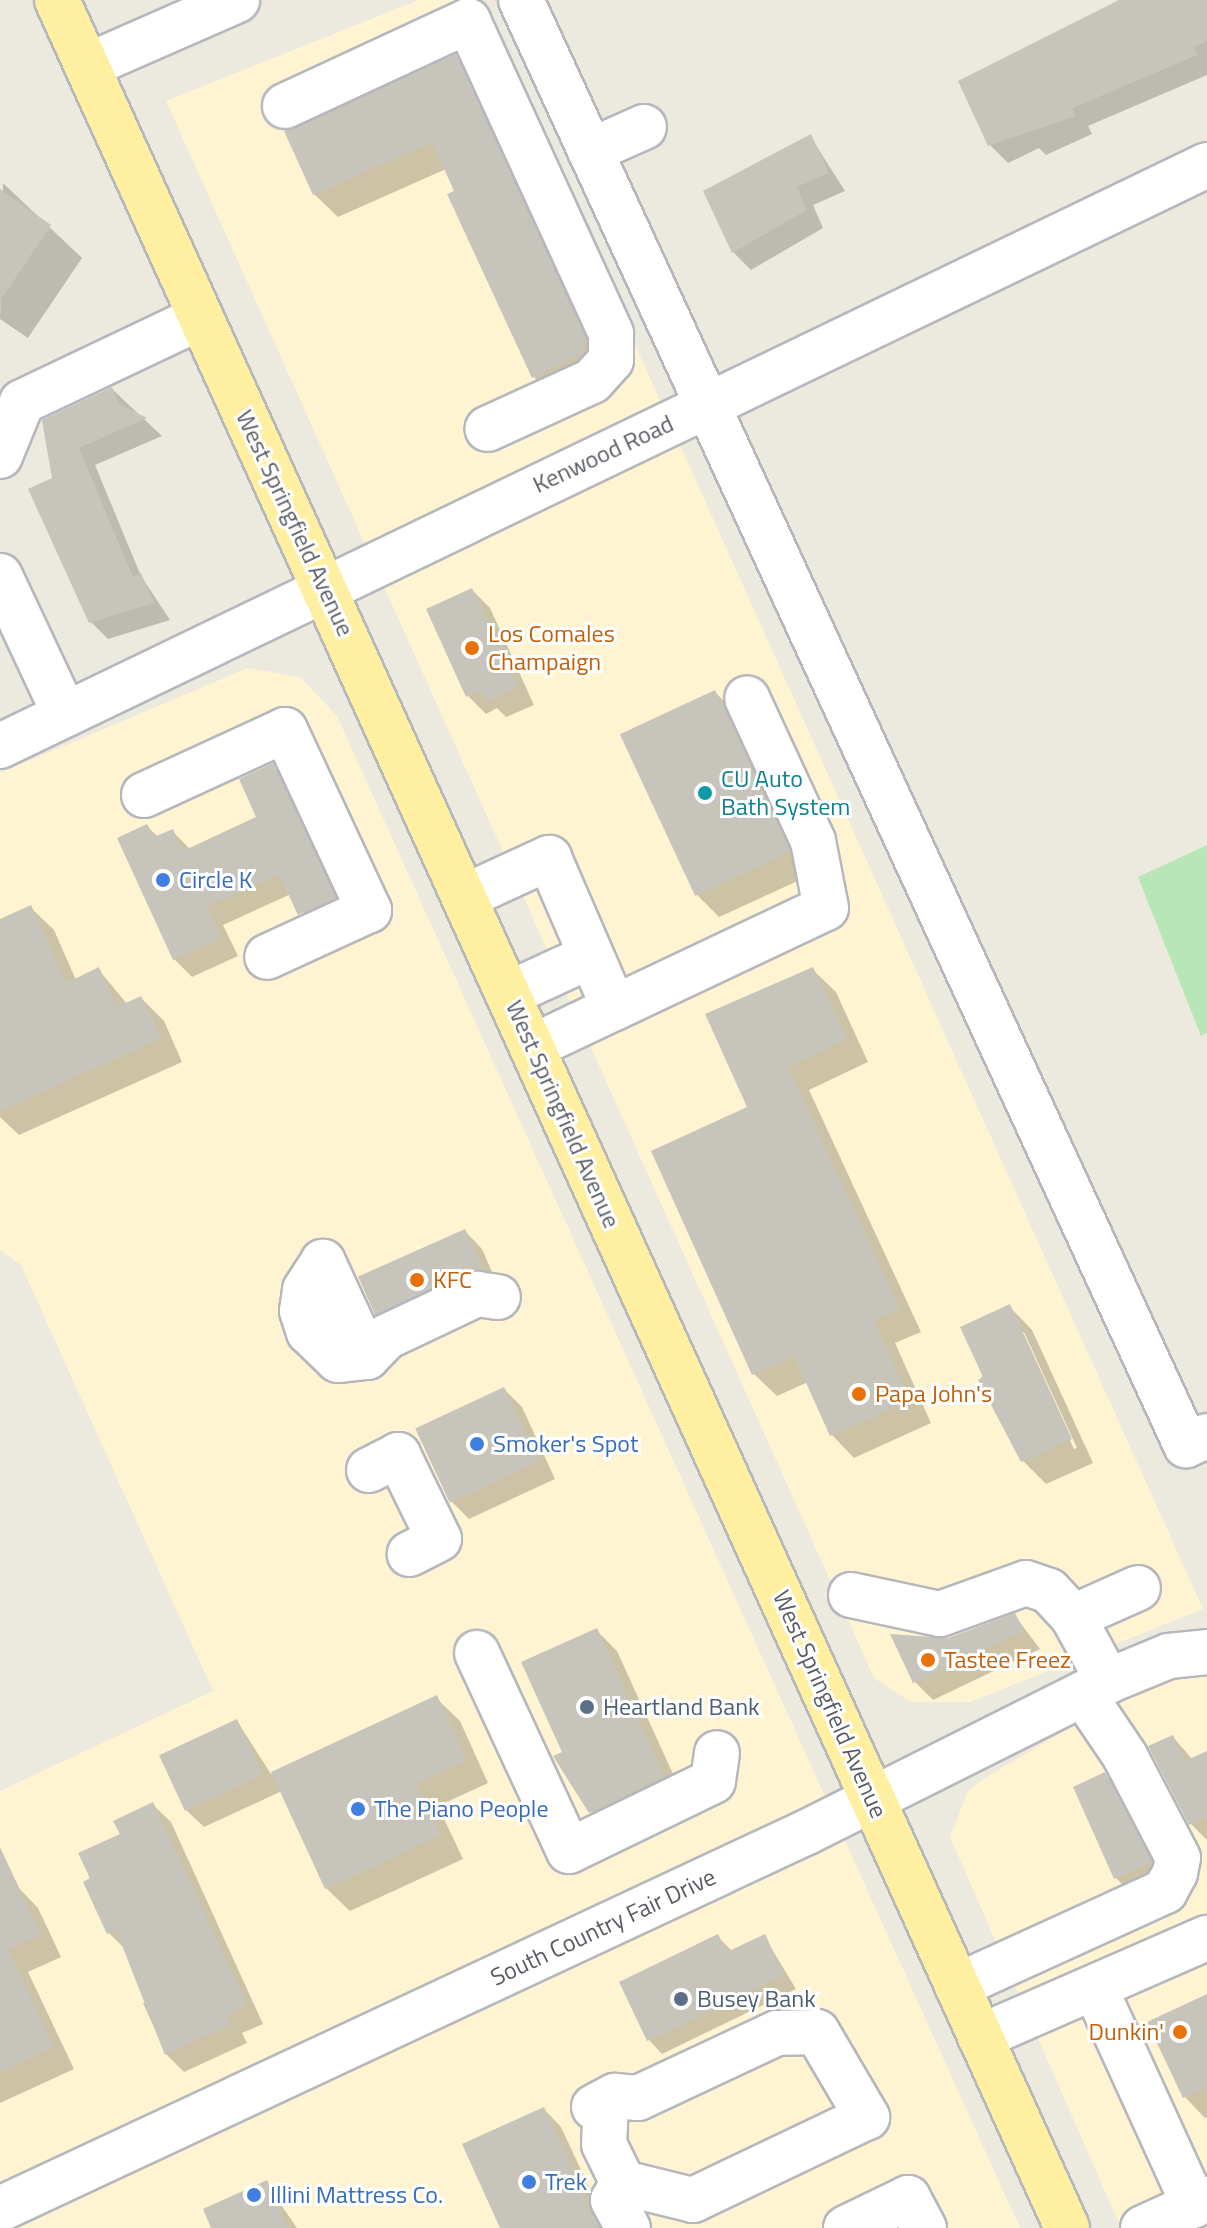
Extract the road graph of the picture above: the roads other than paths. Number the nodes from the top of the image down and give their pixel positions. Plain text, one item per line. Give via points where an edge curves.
1 (57, 0) edge
2 (237, 0) edge
3 (521, 0) edge
4 (87, 66) junction
5 (285, 106) dead end
6 (644, 127) dead end
7 (590, 151) junction
8 (1207, 165) edge
9 (201, 317) junction
10 (712, 403) junction
11 (487, 429) dead end
12 (0, 456) edge
13 (0, 576) edge
14 (325, 590) junction
15 (747, 698) dead end
16 (65, 715) junction
17 (0, 746) edge
18 (144, 795) dead end
19 (464, 897) junction
20 (591, 956) junction
21 (267, 957) dead end
22 (508, 994) junction
23 (614, 1008) junction
24 (532, 1047) junction
25 (323, 1262) dead end
26 (498, 1297) dead end
27 (1207, 1436) edge
28 (369, 1470) dead end
29 (410, 1554) dead end
30 (1138, 1588) dead end
31 (851, 1595) dead end
32 (1073, 1617) junction
33 (1207, 1652) edge
34 (477, 1653) dead end
35 (1095, 1687) junction
36 (717, 1753) dead end
37 (873, 1797) junction
38 (1207, 1938) edge
39 (1207, 1965) edge
40 (957, 1986) junction
41 (1101, 2000) junction
42 (980, 2037) junction
43 (623, 2183) junction
44 (1200, 2202) edge
45 (15, 2213) edge
46 (687, 2214) edge
47 (628, 2228) edge
48 (846, 2228) edge
49 (924, 2228) edge
50 (1067, 2228) edge
51 (1143, 2228) edge

1 - 4 main road, West Springfield Avenue
2 - 4 street
3 - 7 street
4 - 9 main road, West Springfield Avenue
5 - 11 street via 468,21 611,334 611,360 592,381
6 - 7 street
7 - 10 street
8 - 10 street, Kenwood Road
9 - 12 street via 22,402
9 - 14 main road, West Springfield Avenue
10 - 14 street, Kenwood Road
10 - 27 street via 1186,1445
13 - 16 street
14 - 16 street, Kenwood Road
14 - 19 main road, West Springfield Avenue
15 - 23 street via 813,841 826,908
16 - 17 street, Kenwood Road
18 - 21 street via 285,730 369,910
19 - 20 street via 549,858
19 - 22 main road, West Springfield Avenue
20 - 22 street
20 - 23 street
22 - 24 main road, West Springfield Avenue
23 - 24 street
24 - 37 main road, West Springfield Avenue
25 - 26 street via 305,1290 309,1332 338,1360 367,1357 386,1337 477,1294
28 - 29 street via 398,1455 439,1539
30 - 32 street
31 - 32 street via 940,1614 1026,1583 1049,1591
32 - 35 street
33 - 35 street, South Country Fair Drive via 1169,1656
34 - 36 street via 569,1851 713,1781
35 - 37 street, South Country Fair Drive
35 - 40 street via 1178,1858 1175,1873 1165,1891
37 - 40 main road, West Springfield Avenue
37 - 45 street, South Country Fair Drive
38 - 41 street
39 - 41 street
40 - 42 main road, West Springfield Avenue
41 - 42 street
41 - 44 street
42 - 50 main road, West Springfield Avenue
43 - 46 street
43 - 46 street via 604,2144 600,2106 615,2096 638,2098 777,2033 817,2032 867,2117
43 - 47 street via 613,2200
44 - 51 street
48 - 49 street via 908,2198

